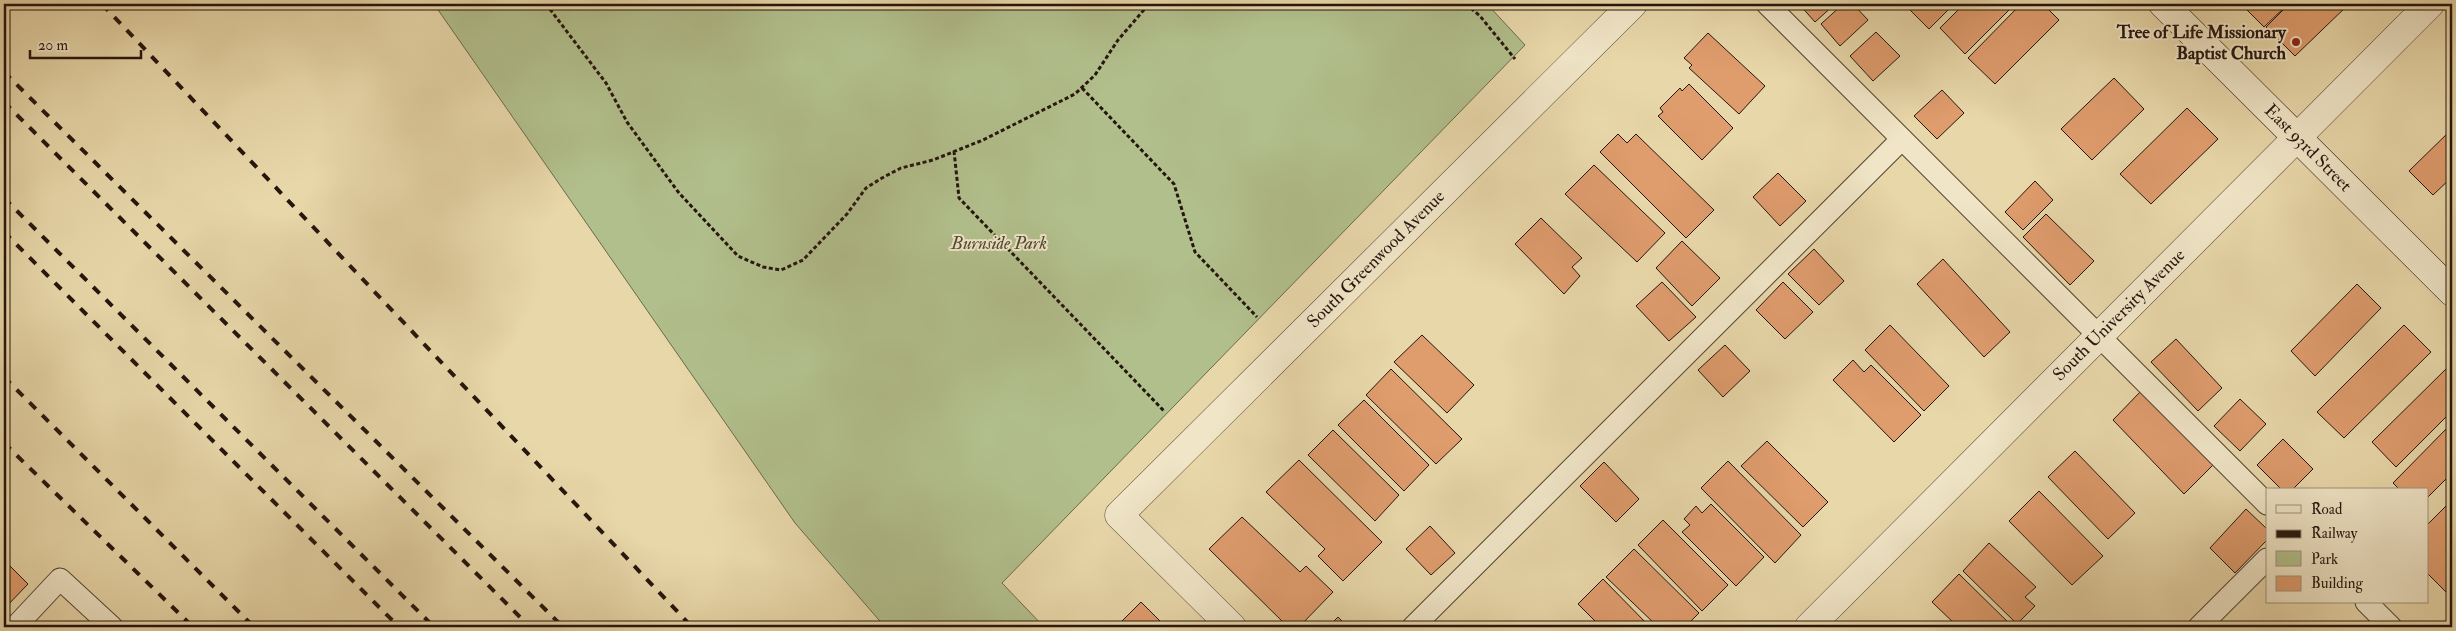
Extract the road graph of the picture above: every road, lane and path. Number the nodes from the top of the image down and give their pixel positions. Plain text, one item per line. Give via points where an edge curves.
1 (546, 4) edge
2 (1149, 4) edge
3 (1466, 4) edge
4 (1633, 4) edge
5 (1767, 4) edge
6 (2163, 4) edge
7 (2430, 4) edge
8 (1515, 59) dead end
9 (1082, 88) junction
10 (2297, 137) junction
11 (1902, 139) junction
12 (954, 152) junction
13 (2452, 292) edge
14 (1257, 317) dead end
15 (2099, 336) junction
16 (1164, 411) dead end
17 (2266, 503) edge
18 (2266, 560) edge
19 (2368, 604) edge
20 (15, 627) edge
21 (112, 627) edge
22 (1232, 627) edge
23 (1413, 627) edge
24 (1809, 627) edge
25 (2199, 627) edge
26 (2391, 627) edge

1 - 12 path via 606,83 627,122 679,193 738,256 763,267 781,270 802,260 847,214 866,188 882,178 901,168
2 - 9 path
3 - 8 path
4 - 22 street, South Greenwood Avenue via 1119,515
5 - 11 lane
6 - 10 street, East 93rd Street
7 - 10 street, South University Avenue
9 - 12 path via 1045,110
9 - 14 path via 1174,184 1194,252
10 - 13 street, East 93rd Street
10 - 15 street, South University Avenue
11 - 15 lane
11 - 23 lane
12 - 16 path via 959,198
15 - 17 lane
15 - 24 street, South University Avenue
18 - 25 lane
19 - 26 lane
20 - 21 lane via 60,579

